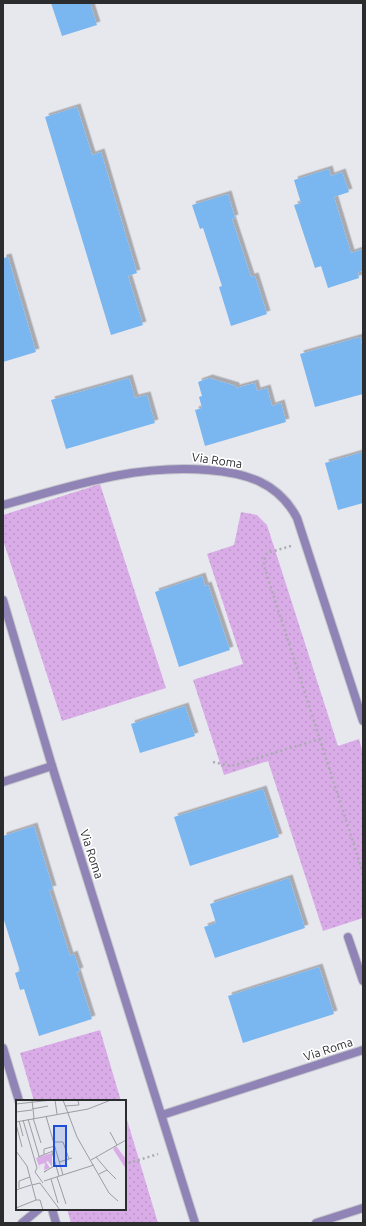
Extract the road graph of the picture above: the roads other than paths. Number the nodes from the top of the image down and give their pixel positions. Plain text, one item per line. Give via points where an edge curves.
1 (3, 505) edge
2 (3, 600) edge
3 (12, 629) junction
4 (3, 631) edge
5 (363, 721) edge
6 (52, 766) junction
7 (3, 782) edge
8 (348, 937) dead end
9 (363, 981) edge
10 (3, 1048) edge
11 (363, 1050) edge
12 (19, 1100) edge
13 (162, 1115) junction
14 (363, 1208) edge
15 (38, 1210) edge
16 (52, 1210) edge
17 (22, 1223) edge
18 (56, 1223) edge
19 (195, 1223) edge
20 (316, 1223) edge

1 - 5 street, Via Roma via 92,480 128,472 165,468 215,470 242,475 272,488 292,509 305,542
2 - 3 street, Via Roma
3 - 4 street
3 - 6 street, Via Roma
6 - 7 street
6 - 13 street, Via Roma
8 - 9 street
10 - 12 street
11 - 13 street, Via Roma
13 - 19 street, Via Roma
14 - 20 street
15 - 17 street
16 - 18 street

